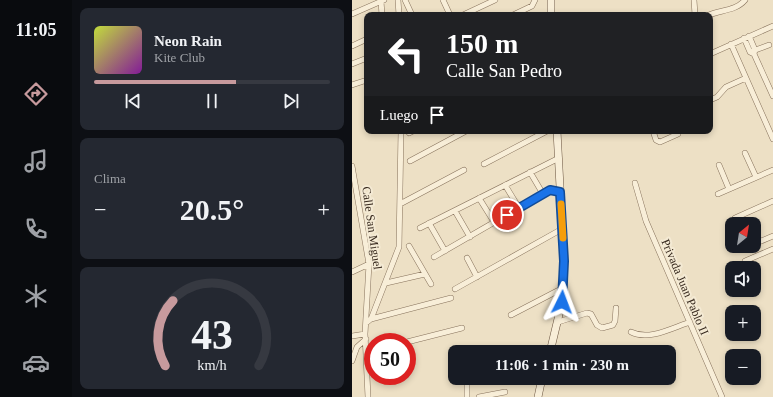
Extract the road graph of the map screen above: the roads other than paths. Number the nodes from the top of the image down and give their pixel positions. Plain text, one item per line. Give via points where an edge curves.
1 (398, 0) edge
2 (405, 0) edge
3 (443, 0) edge
4 (480, 0) edge
5 (496, 0) edge
6 (535, 0) edge
7 (551, 0) edge
8 (694, 0) edge
9 (745, 0) edge
10 (383, 1) edge
11 (483, 6) junction
12 (382, 12) edge
13 (399, 12) edge
14 (411, 12) edge
15 (449, 12) edge
16 (470, 12) edge
17 (519, 12) edge
18 (551, 12) edge
19 (695, 12) edge
20 (352, 14) edge
21 (713, 14) edge
22 (773, 26) edge
23 (746, 37) junction
24 (364, 40) edge
25 (732, 44) junction
26 (769, 44) dead end
27 (352, 46) edge
28 (753, 52) junction
29 (713, 53) edge
30 (364, 59) edge
31 (352, 64) edge
32 (746, 78) junction
33 (364, 81) edge
34 (352, 85) edge
35 (772, 90) edge
36 (773, 96) edge
37 (713, 99) edge
38 (401, 134) edge
39 (460, 134) edge
40 (541, 134) edge
41 (557, 134) edge
42 (654, 134) edge
43 (678, 134) edge
44 (773, 139) edge
45 (745, 153) dead end
46 (559, 158) junction
47 (410, 161) dead end
48 (484, 164) dead end
49 (719, 165) dead end
50 (352, 166) edge
51 (464, 170) dead end
52 (773, 170) edge
53 (530, 172) junction
54 (756, 177) junction
55 (635, 183) dead end
56 (505, 185) junction
57 (729, 189) junction
58 (560, 192) junction
59 (543, 194) junction
60 (718, 194) dead end
61 (479, 198) junction
62 (773, 202) edge
63 (358, 204) junction
64 (400, 204) junction
65 (352, 207) edge
66 (519, 208) junction
67 (454, 210) junction
68 (736, 217) edge
69 (494, 222) junction
70 (429, 223) junction
71 (420, 228) dead end
72 (562, 230) junction
73 (773, 236) edge
74 (470, 237) junction
75 (761, 241) edge
76 (409, 246) dead end
77 (773, 249) edge
78 (446, 251) junction
79 (434, 257) dead end
80 (467, 258) dead end
81 (747, 261) edge
82 (369, 264) junction
83 (352, 272) edge
84 (425, 274) junction
85 (478, 277) junction
86 (386, 283) junction
87 (431, 284) dead end
88 (563, 288) junction
89 (455, 289) dead end
90 (451, 298) dead end
91 (616, 308) dead end
92 (511, 315) dead end
93 (371, 319) junction
94 (558, 322) junction
95 (690, 322) junction
96 (366, 323) junction
97 (462, 328) dead end
98 (631, 332) dead end
99 (365, 333) edge
100 (352, 336) edge
101 (364, 337) edge
102 (364, 338) edge
103 (416, 340) edge
104 (552, 345) edge
105 (352, 362) edge
106 (367, 385) edge
107 (467, 385) edge
108 (541, 385) edge
109 (505, 392) dead end
110 (368, 397) edge
111 (467, 397) edge
112 (479, 397) edge
113 (538, 397) edge
114 (722, 397) edge

1 - 13 street
2 - 14 street
3 - 15 street
4 - 11 street
5 - 11 street
6 - 17 street via 532,6
7 - 18 main road
8 - 19 street
9 - 21 street via 742,4 722,13
10 - 12 street
10 - 20 street
11 - 16 street
22 - 23 street
23 - 25 street
23 - 28 street
24 - 27 street
25 - 29 street
25 - 32 street
26 - 28 street
28 - 35 street
30 - 31 street
32 - 37 street via 726,87
32 - 44 street
33 - 34 street
35 - 36 street
38 - 64 street
39 - 47 street
40 - 48 street
41 - 46 main road
42 - 43 street via 660,142
45 - 54 street
46 - 53 street
46 - 58 main road
49 - 57 street
50 - 63 street, Calle San Miguel
51 - 64 street
52 - 54 street
53 - 56 street
53 - 59 street
54 - 57 street
55 - 95 street, Privada Juan Pablo II via 646,221
56 - 61 street
56 - 66 street
57 - 60 street
58 - 59 street via 550,190
58 - 72 main road
59 - 66 street
61 - 67 street
61 - 69 street
62 - 68 street
63 - 65 street
63 - 82 street, Calle San Miguel
64 - 86 street via 399,247
66 - 69 street
67 - 70 street
67 - 74 street
69 - 74 street
70 - 71 street
70 - 78 street
72 - 85 street
72 - 88 main road
73 - 75 street
74 - 78 street
76 - 84 street
77 - 81 street
78 - 79 street
80 - 85 street
82 - 83 street
82 - 96 street, Calle San Miguel
84 - 86 street
84 - 87 street
85 - 89 street
86 - 93 street
88 - 92 street
88 - 94 main road
90 - 93 street
91 - 94 street via 613,325 602,328 597,325 591,314 587,313
93 - 96 street
94 - 104 main road
95 - 98 street via 649,336
95 - 114 street, Privada Juan Pablo II
96 - 99 street, Calle San Miguel
97 - 103 street
100 - 101 street
102 - 105 street via 357,347
106 - 110 street, Calle San Miguel
107 - 111 street
108 - 113 main road
109 - 112 street

